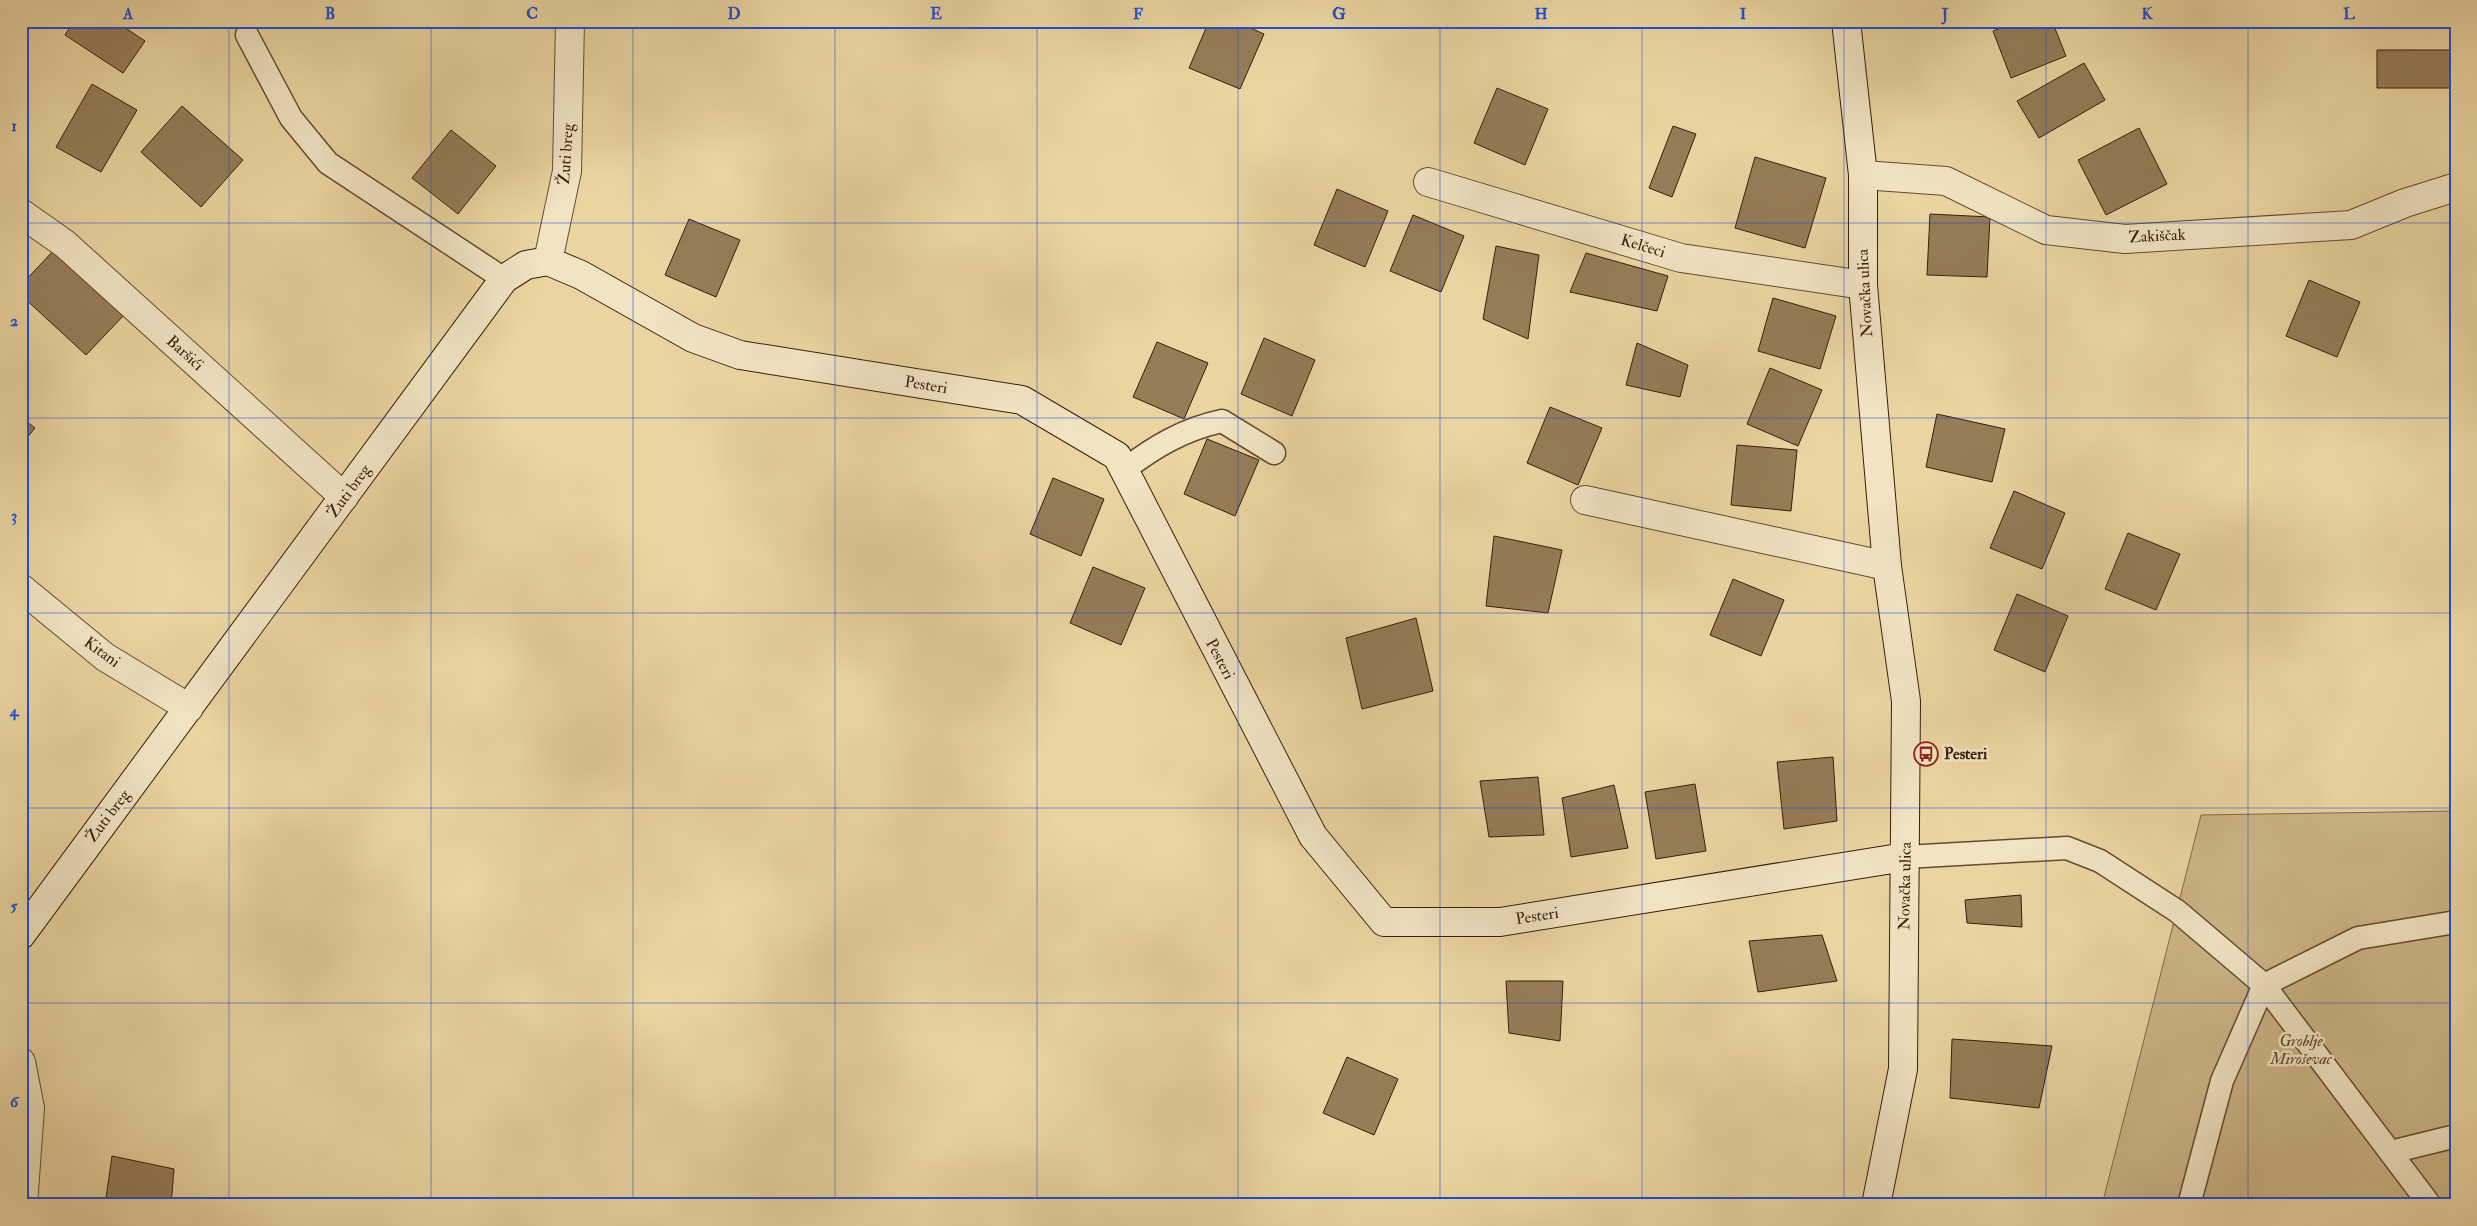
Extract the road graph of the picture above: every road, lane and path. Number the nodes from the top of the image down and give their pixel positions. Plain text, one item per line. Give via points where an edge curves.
1 (570, 21) edge
2 (1846, 21) edge
3 (247, 36) dead end
4 (1863, 175) junction
5 (1428, 182) dead end
6 (2456, 187) edge
7 (21, 213) edge
8 (548, 261) junction
9 (504, 279) junction
10 (1863, 285) junction
11 (1274, 453) dead end
12 (1124, 470) junction
13 (344, 497) junction
14 (1585, 500) dead end
15 (1886, 566) junction
16 (21, 588) edge
17 (189, 708) junction
18 (1905, 857) junction
19 (2456, 922) edge
20 (21, 935) edge
21 (2264, 986) junction
22 (21, 1062) edge
23 (25, 1106) edge
24 (2456, 1136) edge
25 (2391, 1152) junction
26 (23, 1205) edge
27 (1876, 1205) edge
28 (2189, 1205) edge
29 (2430, 1205) edge

1 - 8 street, Žuti breg via 567,171
2 - 4 street, Novačka ulica
3 - 9 lane via 291,118 328,163
4 - 6 street, Zakiščak via 1946,181 2046,230 2126,239 2351,225
4 - 10 street, Novačka ulica
5 - 10 street, Kelčeci via 1681,258
7 - 13 street, Baršići via 65,244
8 - 9 street, Žuti breg via 526,264
8 - 12 street, Pesteri via 581,275 693,338 740,355 1022,400 1117,456
9 - 13 street, Žuti breg
10 - 15 street, Novačka ulica
11 - 12 lane via 1222,421 1200,426 1157,445
12 - 18 street, Pesteri via 1313,836 1384,922 1500,922
13 - 17 street, Žuti breg
14 - 15 street
15 - 18 street, Novačka ulica via 1906,701
16 - 17 street, Kitani via 105,657
17 - 20 street, Žuti breg
18 - 21 lane via 2067,848 2100,861 2178,911
18 - 27 street, Novačka ulica via 1903,1069
19 - 21 lane via 2358,938
21 - 25 lane
21 - 28 lane via 2222,1081
22 - 23 street
23 - 26 street
24 - 25 lane
25 - 29 lane

